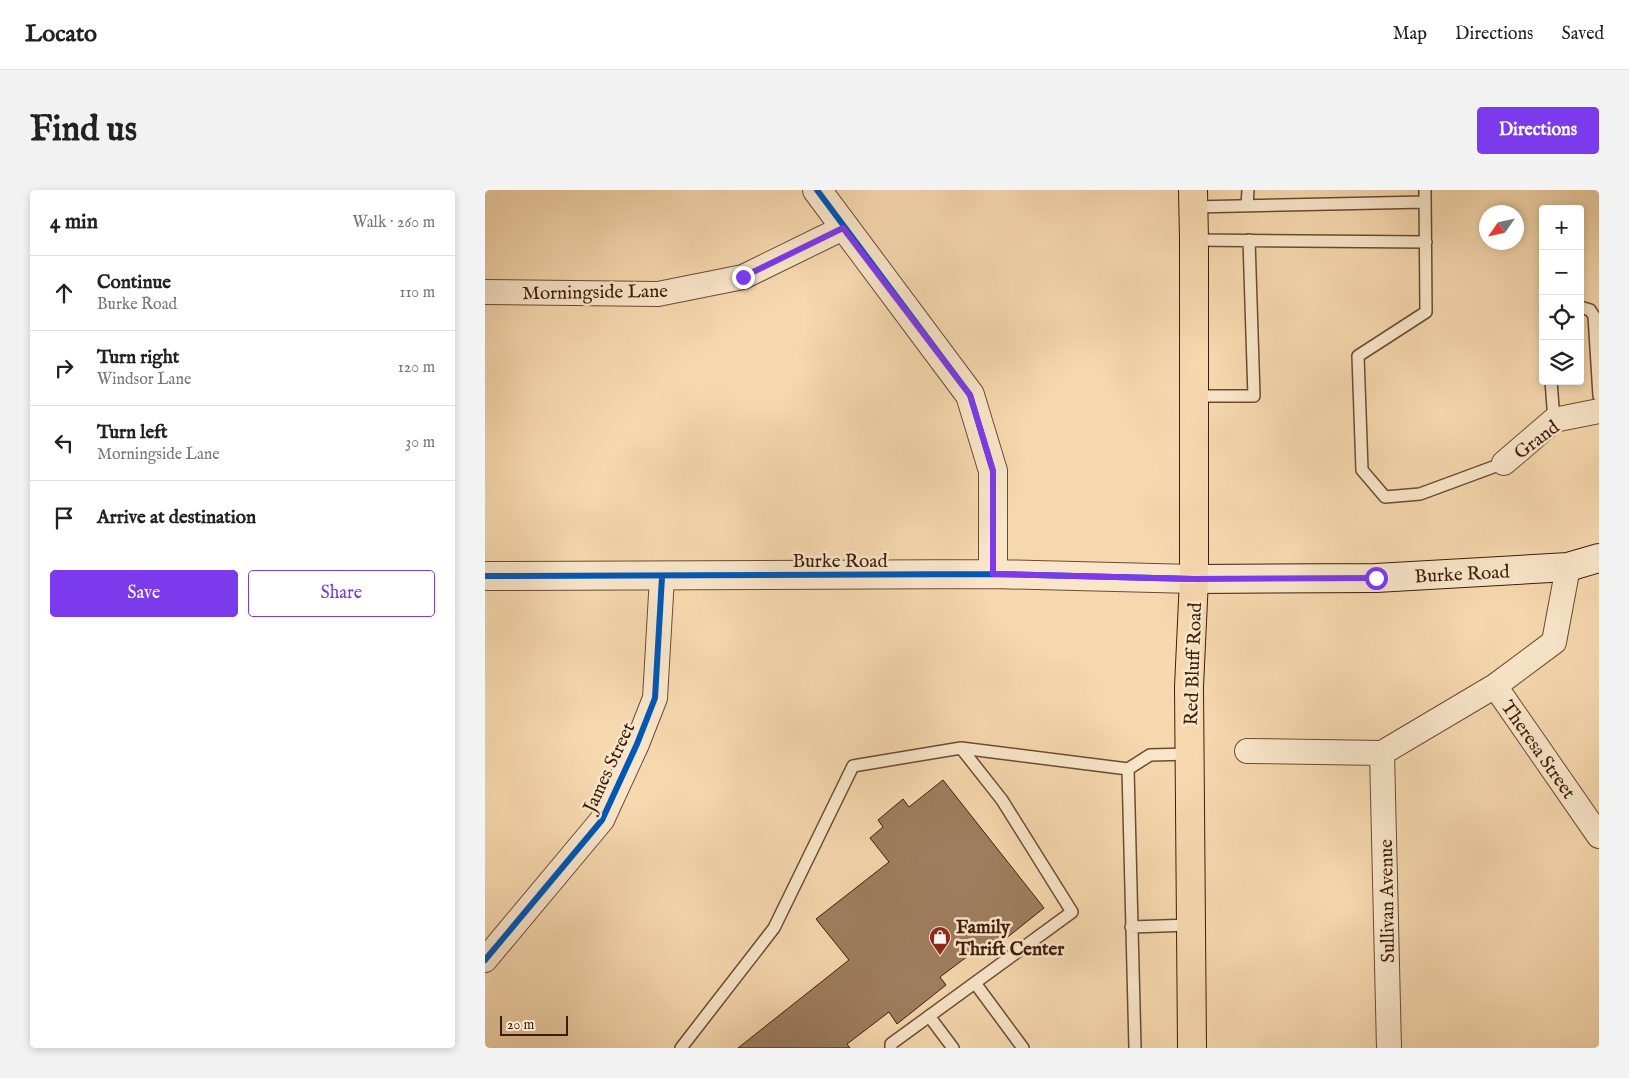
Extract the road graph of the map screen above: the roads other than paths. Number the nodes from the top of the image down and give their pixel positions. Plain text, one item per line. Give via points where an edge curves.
1 (817, 190) edge
2 (1248, 190) edge
3 (1425, 190) edge
4 (1193, 198) edge
5 (1425, 202) junction
6 (1247, 206) junction
7 (843, 228) junction
8 (1195, 240) junction
9 (1249, 240) junction
10 (1426, 242) junction
11 (485, 292) edge
12 (1584, 308) edge
13 (1551, 385) edge
14 (1194, 396) junction
15 (1599, 396) edge
16 (1599, 411) edge
17 (1554, 420) junction
18 (1504, 463) joint
19 (1599, 558) edge
20 (1569, 567) junction
21 (993, 574) junction
22 (485, 576) edge
23 (662, 577) junction
24 (1195, 579) junction
25 (1495, 686) junction
26 (961, 748) junction
27 (1247, 751) dead end
28 (1383, 753) junction
29 (1190, 754) junction
30 (1128, 770) junction
31 (1599, 836) edge
32 (1191, 925) junction
33 (1131, 927) junction
34 (485, 960) edge
35 (975, 983) junction
36 (929, 1016) junction
37 (681, 1048) edge
38 (891, 1048) edge
39 (953, 1048) edge
40 (1023, 1048) edge
41 (1135, 1048) edge
42 (1192, 1048) edge
43 (1389, 1048) edge

1 - 7 street
2 - 6 lane
3 - 5 lane
4 - 6 lane
4 - 8 main road, Red Bluff Road
5 - 6 lane
5 - 10 lane
7 - 11 street, Morningside Lane via 743,277 657,294
7 - 21 street via 970,395 993,471
8 - 9 lane
8 - 14 main road, Red Bluff Road
9 - 10 lane
9 - 14 lane via 1254,396
10 - 18 lane via 1426,312 1358,356 1363,470 1385,497 1420,494
12 - 15 lane via 1594,316
13 - 17 lane
14 - 24 main road, Red Bluff Road
16 - 17 street, Grand
17 - 18 street, Grand
19 - 20 street, Burke Road
20 - 24 street, Burke Road via 1376,578
20 - 25 street via 1554,642
21 - 23 street, Burke Road
21 - 24 street, Burke Road
22 - 23 street, Burke Road
23 - 34 street, James Street via 655,698 602,820
24 - 29 main road, Red Bluff Road via 1189,688
25 - 28 street
25 - 31 street, Theresa Street
26 - 30 lane
26 - 35 lane via 1002,800 1072,912
26 - 37 lane via 853,766 774,928
27 - 28 street
28 - 43 street, Sullivan Avenue
29 - 30 lane via 1150,755
29 - 32 main road, Red Bluff Road
30 - 33 lane
32 - 33 lane
32 - 42 main road, Red Bluff Road
33 - 41 lane
35 - 36 lane
35 - 40 lane
36 - 38 lane via 891,1044
36 - 39 lane

